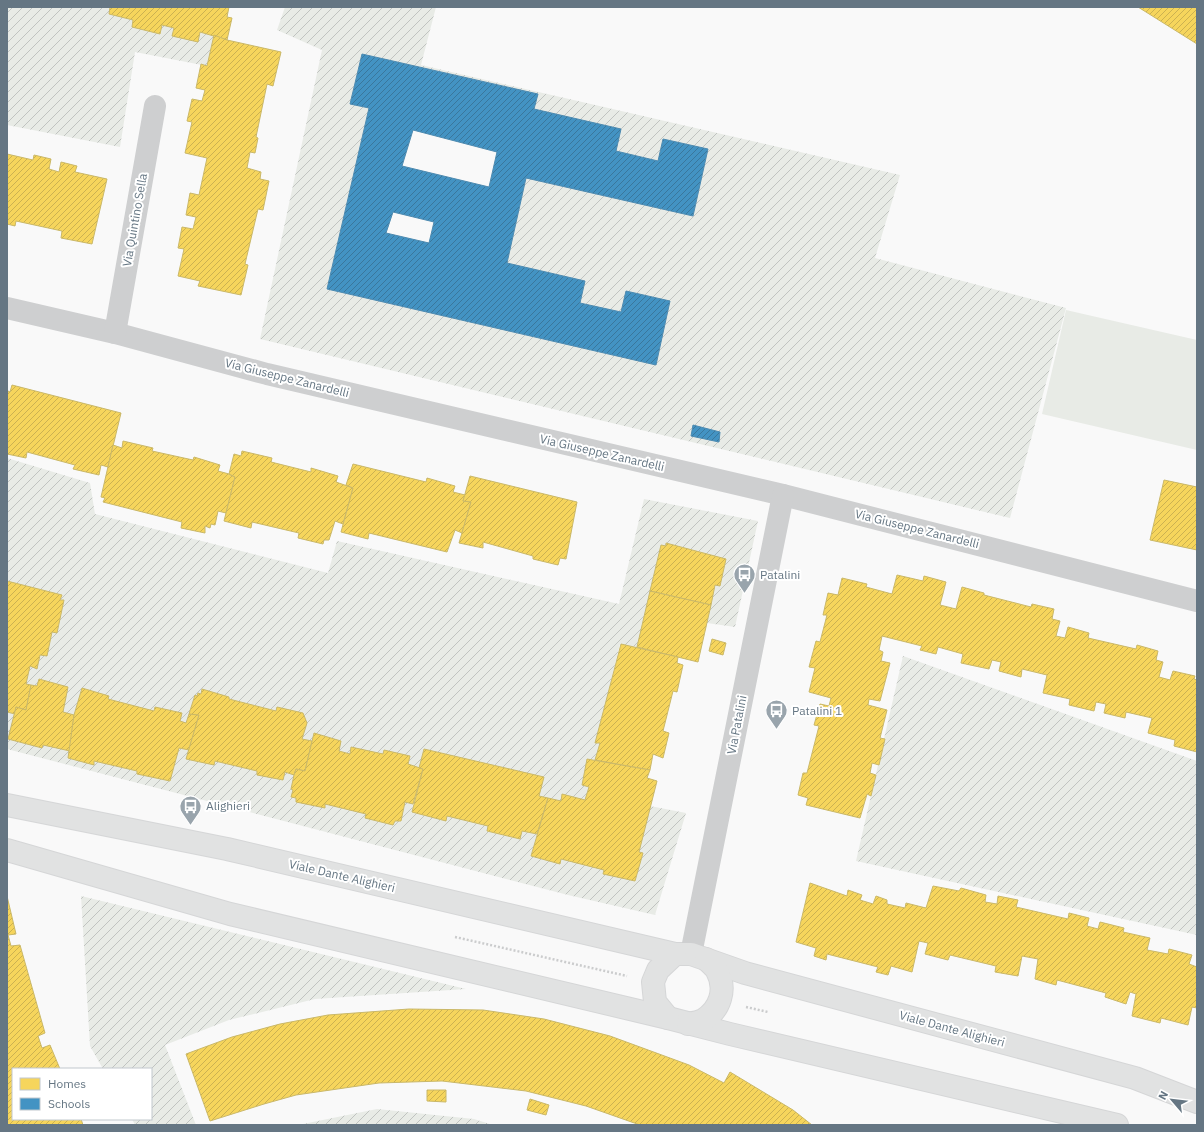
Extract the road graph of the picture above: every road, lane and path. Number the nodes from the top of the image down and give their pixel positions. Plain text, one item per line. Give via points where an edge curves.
1 (155, 106) dead end
2 (7, 308) edge
3 (114, 333) junction
4 (783, 496) junction
5 (1197, 601) edge
6 (7, 805) edge
7 (7, 850) edge
8 (691, 956) junction
9 (678, 1021) junction
10 (1197, 1102) edge
11 (1116, 1125) edge

1 - 3 street, Via Quintino Sella
2 - 3 street, Via Giuseppe Zanardelli
3 - 4 street, Via Giuseppe Zanardelli via 266,374
4 - 5 street, Via Giuseppe Zanardelli
4 - 8 street, Via Patalini
6 - 8 street, Viale Dante Alighieri via 227,850
7 - 9 street via 230,914
8 - 9 street via 658,970 653,982 655,1002
8 - 9 street via 717,970 722,985 720,1000 713,1012 702,1021
8 - 10 street, Viale Dante Alighieri via 745,973 1135,1078
9 - 11 street

